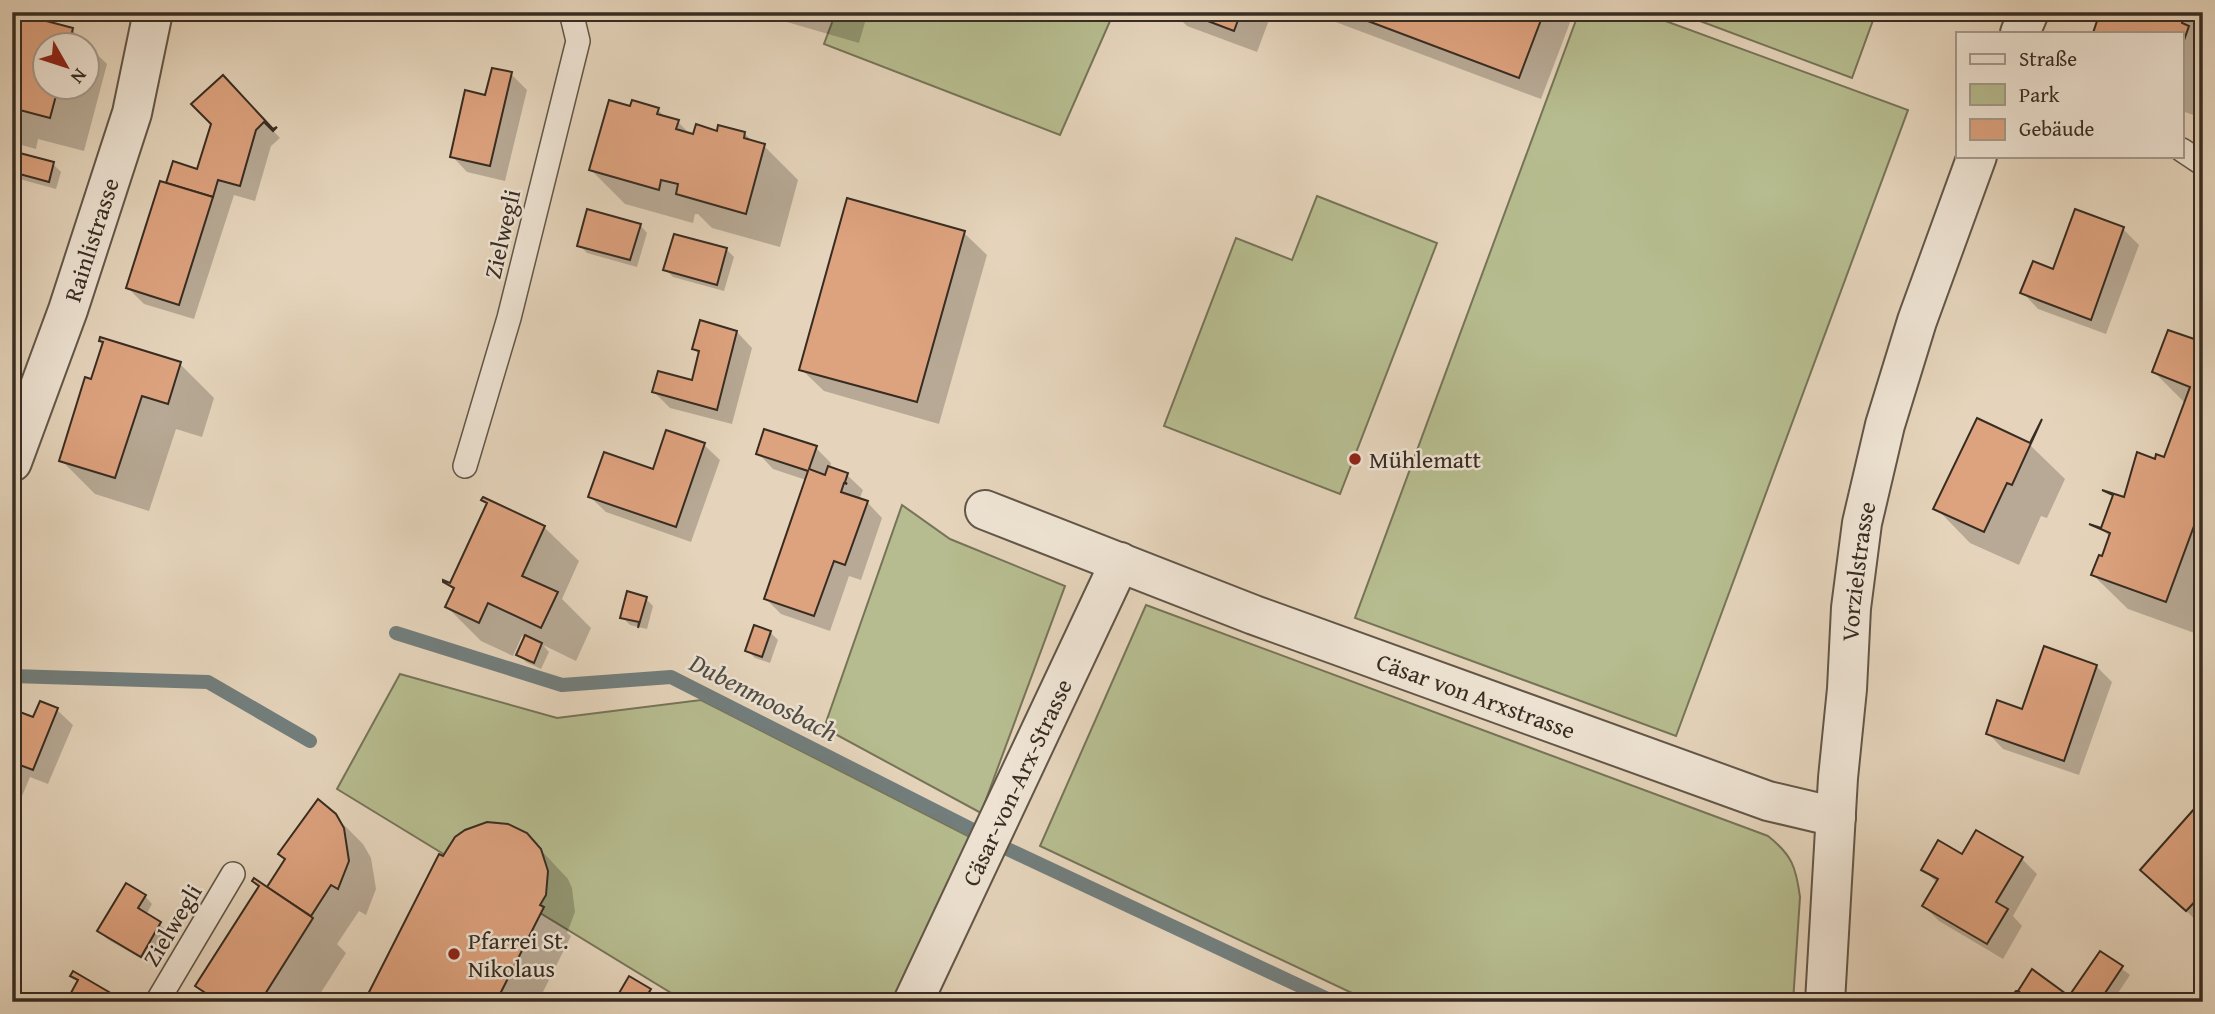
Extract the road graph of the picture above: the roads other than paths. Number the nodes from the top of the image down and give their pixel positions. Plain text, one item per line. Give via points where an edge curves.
1 (153, 12) edge
2 (571, 12) edge
3 (2029, 12) edge
4 (2020, 32) edge
5 (2184, 151) edge
6 (1976, 158) edge
7 (2203, 164) edge
8 (12, 462) edge
9 (465, 466) dead end
10 (985, 510) dead end
11 (1119, 562) junction
12 (1836, 817) junction
13 (233, 874) dead end
14 (157, 1002) edge
15 (913, 1002) edge
16 (1825, 1002) edge

1 - 8 street, Rainlistrasse via 132,113 68,310
2 - 9 lane, Zielwegli via 578,41 509,318
3 - 4 street
5 - 7 lane
6 - 12 street, Vorzielstrasse via 1917,321 1862,523
10 - 11 street, Cäsar von Arxstrasse
11 - 12 street, Cäsar von Arxstrasse via 1768,801
11 - 15 street, Cäsar-von-Arx-Strasse
12 - 16 street, Vorzielstrasse
13 - 14 lane, Zielwegli

